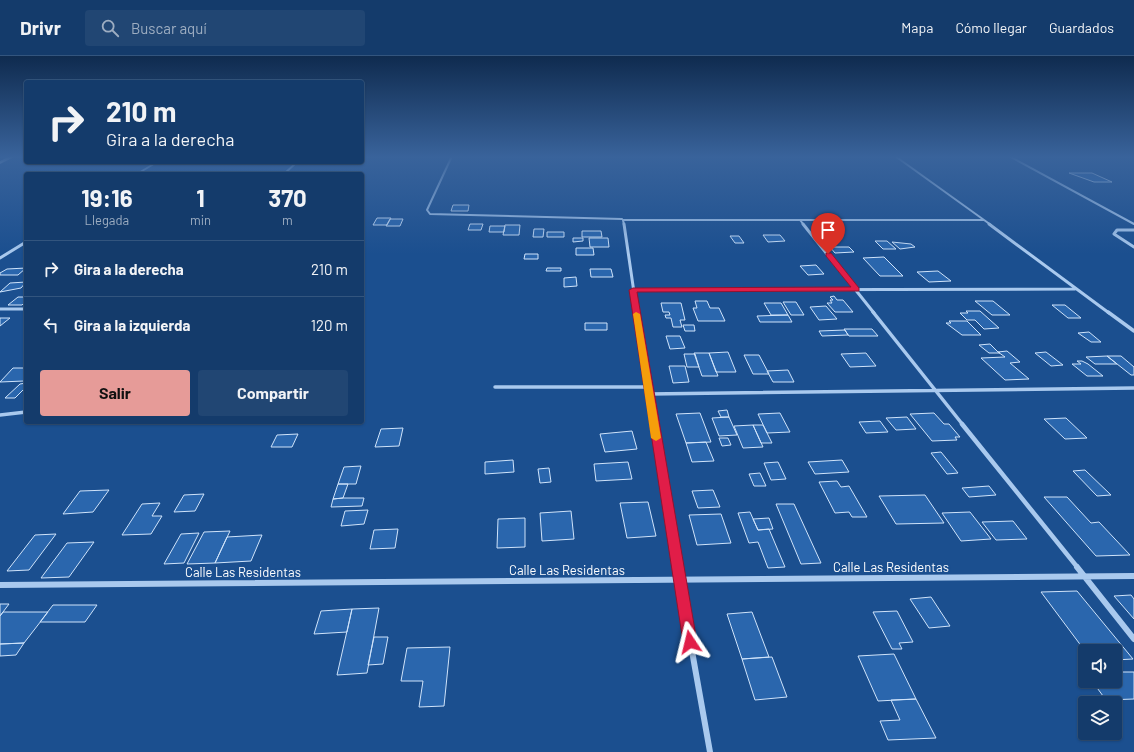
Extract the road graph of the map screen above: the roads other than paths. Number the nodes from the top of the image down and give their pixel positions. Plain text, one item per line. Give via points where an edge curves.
1 (437, 188) edge
2 (940, 188) edge
3 (1069, 188) edge
4 (622, 219) dead end
5 (800, 220) junction
6 (984, 220) junction
7 (1134, 224) edge
8 (1134, 230) edge
9 (24, 243) edge
10 (1134, 247) edge
11 (0, 253) edge
12 (9, 253) junction
13 (0, 258) edge
14 (856, 289) junction
15 (1075, 289) junction
16 (633, 290) junction
17 (0, 309) edge
18 (24, 309) edge
19 (1134, 331) edge
20 (495, 387) dead end
21 (648, 387) junction
22 (1134, 388) edge
23 (936, 391) junction
24 (649, 394) junction
25 (24, 412) edge
26 (0, 415) edge
27 (1134, 576) edge
28 (1085, 577) junction
29 (679, 580) junction
30 (0, 585) edge
31 (1134, 639) edge
32 (710, 752) edge

1 - 4 street via 427,210 430,214
2 - 6 street
3 - 7 street
5 - 6 street
5 - 14 street
5 - 16 street via 623,220
6 - 15 street
8 - 10 street via 1117,230 1114,234
9 - 12 street
11 - 12 street
12 - 13 street
14 - 15 street
14 - 16 street
14 - 23 street
15 - 19 street
16 - 21 street
17 - 18 street
20 - 21 street
21 - 24 street
22 - 23 street
23 - 24 street
23 - 28 street
24 - 29 street
25 - 26 street
27 - 28 street, Calle Las Residentas
28 - 29 street, Calle Las Residentas
28 - 31 street
29 - 30 street, Calle Las Residentas
29 - 32 street

